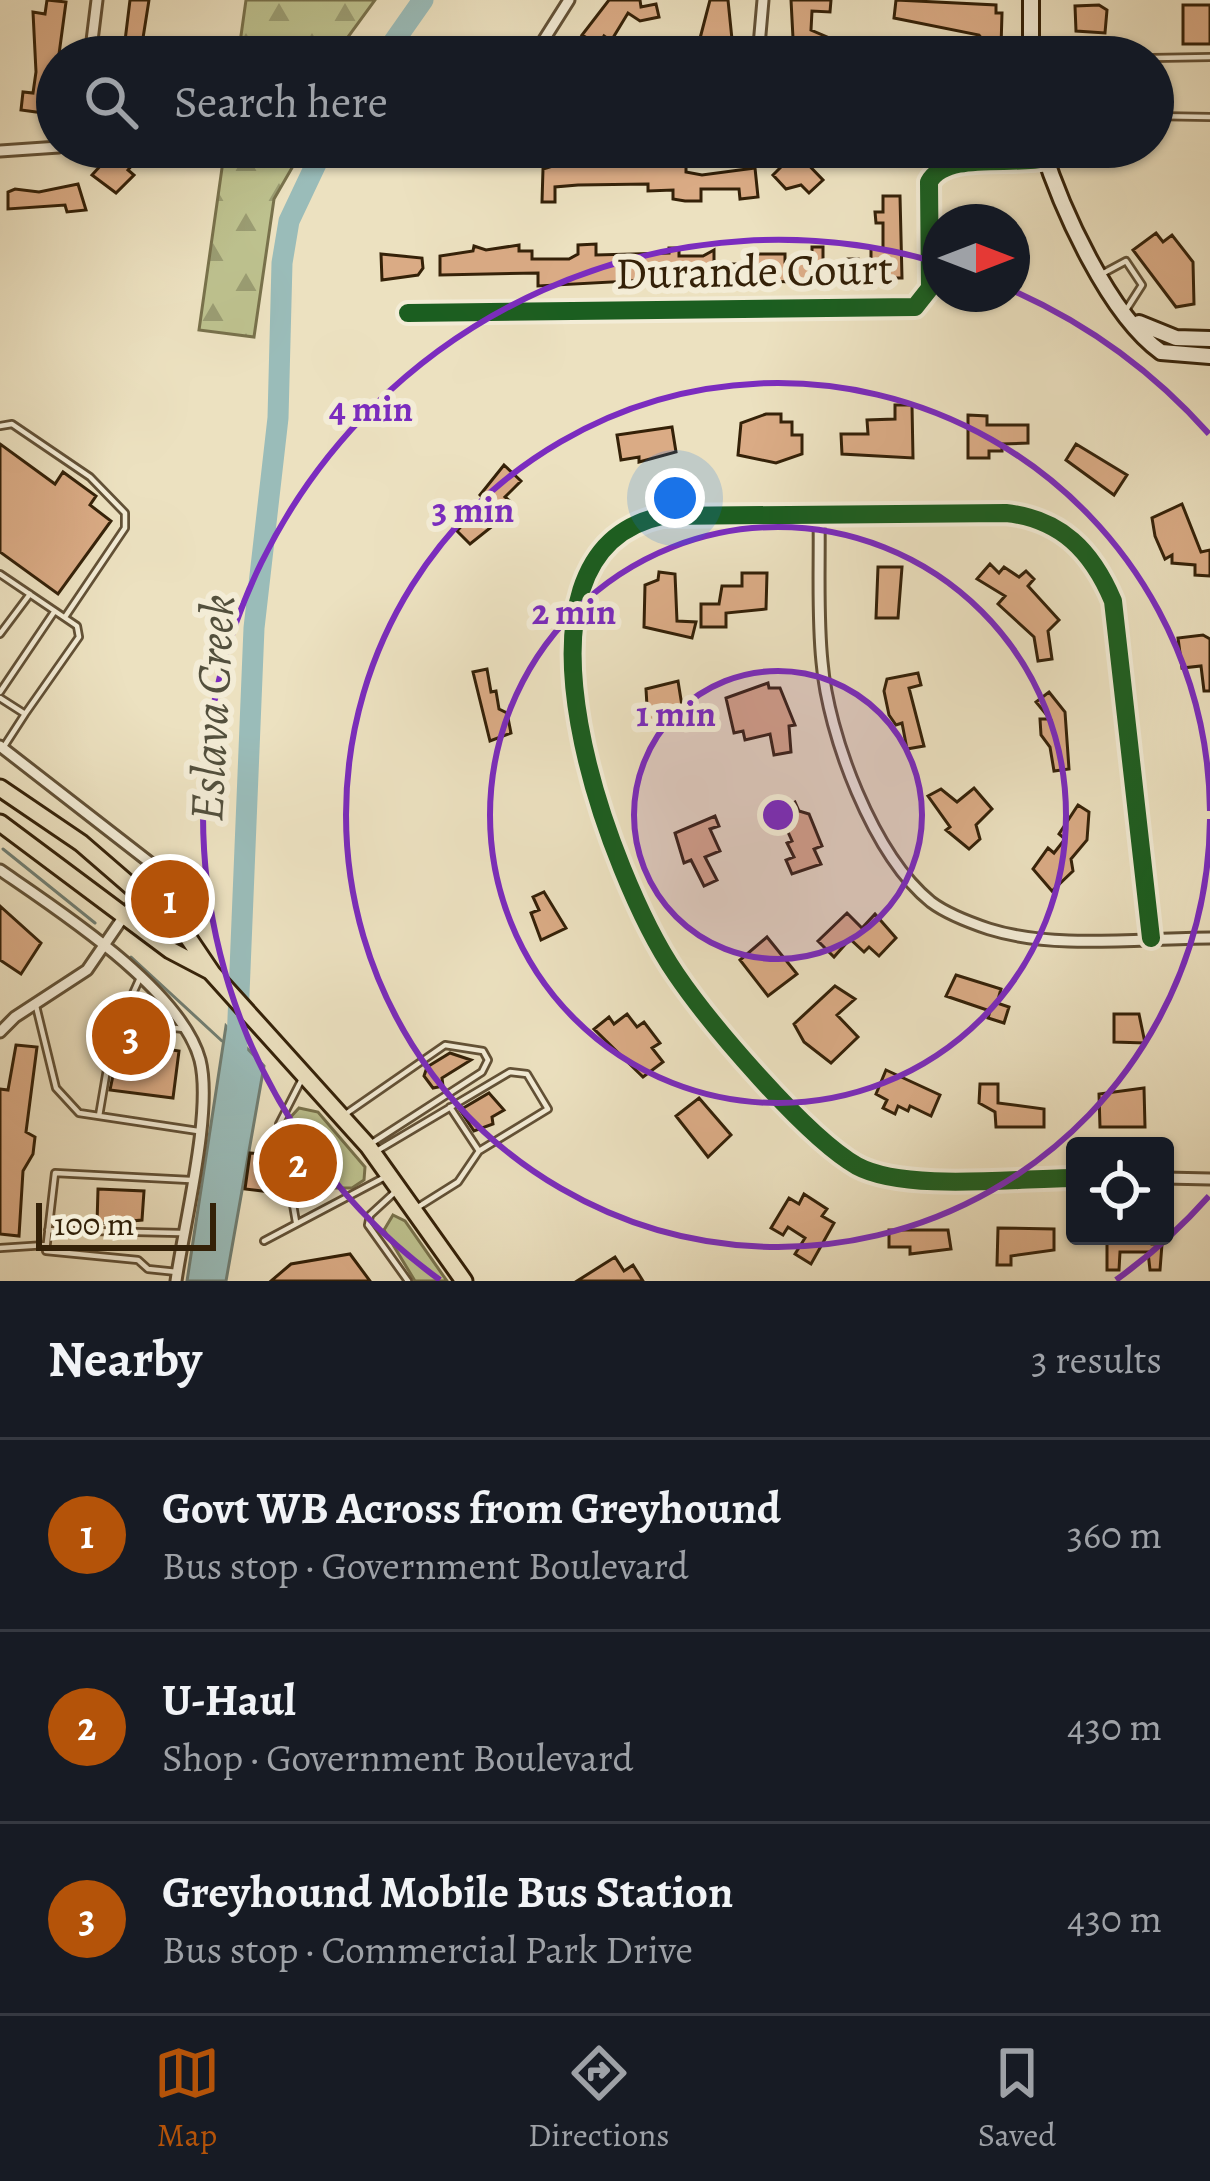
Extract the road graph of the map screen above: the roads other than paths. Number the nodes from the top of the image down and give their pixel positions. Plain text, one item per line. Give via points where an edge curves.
1 (97, 0) edge
2 (569, 0) edge
3 (763, 0) edge
4 (1030, 1) edge
5 (92, 36) edge
6 (546, 36) edge
7 (760, 36) edge
8 (1031, 36) edge
9 (1210, 57) edge
10 (1174, 58) edge
11 (1174, 117) edge
12 (1210, 118) edge
13 (36, 149) edge
14 (0, 151) edge
15 (941, 168) edge
16 (1050, 168) edge
17 (1100, 275) junction
18 (408, 313) dead end
19 (1128, 313) junction
20 (1210, 339) edge
21 (1210, 356) edge
22 (0, 426) edge
23 (819, 515) junction
24 (0, 574) edge
25 (30, 594) junction
26 (55, 611) junction
27 (64, 617) junction
28 (0, 634) edge
29 (0, 695) edge
30 (25, 714) junction
31 (1, 747) edge
32 (0, 788) edge
33 (0, 823) edge
34 (0, 870) edge
35 (138, 893) junction
36 (124, 914) junction
37 (1151, 938) junction
38 (1210, 938) edge
39 (102, 946) junction
40 (212, 973) junction
41 (140, 979) junction
42 (36, 1006) junction
43 (118, 1022) junction
44 (184, 1029) junction
45 (0, 1032) edge
46 (306, 1072) junction
47 (450, 1107) junction
48 (99, 1116) junction
49 (343, 1116) junction
50 (198, 1131) junction
51 (370, 1150) junction
52 (479, 1151) junction
53 (388, 1174) junction
54 (1066, 1178) edge
55 (1174, 1178) edge
56 (1210, 1179) edge
57 (191, 1180) junction
58 (400, 1188) junction
59 (415, 1209) junction
60 (296, 1222) junction
61 (48, 1230) junction
62 (183, 1233) junction
63 (263, 1241) dead end
64 (46, 1245) junction
65 (0, 1248) edge
66 (177, 1276) edge
67 (408, 1281) edge
68 (464, 1281) edge

1 - 5 street
2 - 6 street
3 - 7 street
4 - 8 street
9 - 10 lane
11 - 12 lane
13 - 14 street
15 - 18 street, Durande Court via 929,182 930,288 915,307
16 - 17 street
17 - 19 street
17 - 19 lane via 1126,261 1142,285
19 - 20 street via 1162,335
19 - 21 street via 1161,352
22 - 27 lane via 12,424 90,477 125,513 125,528
23 - 37 street via 829,709 879,832 911,881 958,916 1023,937
23 - 37 street via 1006,513 1046,520 1102,575 1119,630
23 - 54 street via 641,521 607,545 576,602 574,668 588,769 611,840 674,972 722,1035 828,1144 858,1166 907,1178
24 - 25 lane
25 - 26 lane
25 - 28 lane
26 - 27 lane
26 - 29 lane
27 - 30 lane via 79,638
29 - 30 lane
30 - 31 lane
31 - 35 street via 158,868
32 - 35 main road
33 - 36 main road
34 - 39 street
35 - 36 street
35 - 40 main road via 184,933
36 - 39 street
36 - 40 main road
37 - 38 street
39 - 41 street
39 - 42 street via 73,983
40 - 46 main road
41 - 43 lane
41 - 44 street
42 - 45 street
42 - 48 lane via 56,1088 79,1113
43 - 44 lane
43 - 48 lane
44 - 50 street via 200,1062
46 - 49 main road
46 - 60 lane via 279,1124
47 - 51 lane
47 - 52 lane
47 - 52 lane via 509,1072 527,1074 548,1109
48 - 50 lane
49 - 51 main road
49 - 51 lane via 445,1046 483,1051 482,1072
50 - 57 street
51 - 53 main road
52 - 59 lane via 458,1182
53 - 58 main road
53 - 60 lane
55 - 56 street
57 - 61 lane via 56,1173
57 - 62 street
58 - 59 main road
58 - 67 lane via 368,1225
59 - 68 main road
60 - 63 lane
61 - 62 lane
61 - 64 lane
62 - 66 street
64 - 65 lane
64 - 66 lane via 138,1260

